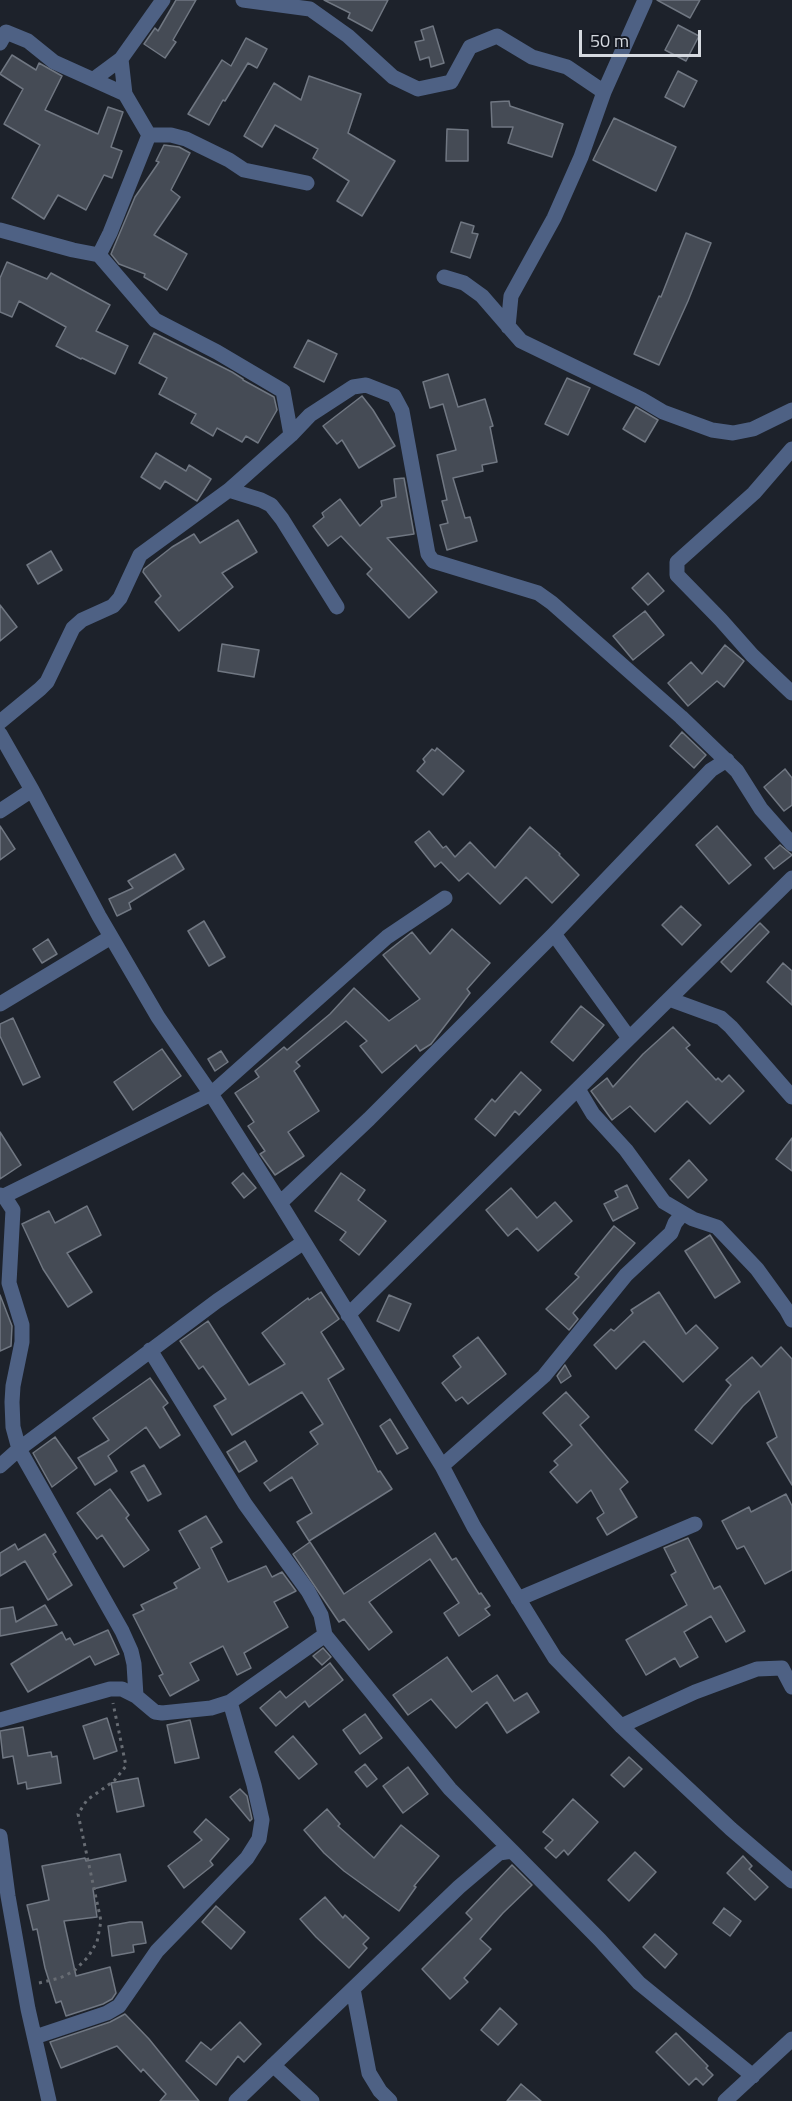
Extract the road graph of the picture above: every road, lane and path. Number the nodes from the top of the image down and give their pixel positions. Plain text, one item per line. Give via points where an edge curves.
1 (163, 0) edge
2 (243, 0) edge
3 (645, 0) edge
4 (0, 43) edge
5 (121, 59) junction
6 (94, 79) junction
7 (604, 92) junction
8 (125, 94) junction
9 (149, 135) junction
10 (307, 183) dead end
11 (0, 230) edge
12 (99, 255) junction
13 (444, 277) dead end
14 (508, 327) junction
15 (286, 406) junction
16 (792, 410) edge
17 (310, 415) junction
18 (291, 435) junction
19 (792, 449) edge
20 (229, 490) junction
21 (337, 607) dead end
22 (792, 693) edge
23 (0, 722) edge
24 (0, 734) edge
25 (727, 760) junction
26 (32, 790) junction
27 (0, 811) edge
28 (792, 844) edge
29 (792, 878) edge
30 (445, 898) dead end
31 (554, 934) junction
32 (111, 937) junction
33 (669, 999) junction
34 (0, 1004) edge
35 (629, 1038) junction
36 (578, 1089) junction
37 (211, 1094) junction
38 (792, 1097) edge
39 (2, 1196) edge
40 (280, 1203) junction
41 (683, 1213) junction
42 (304, 1242) junction
43 (348, 1315) junction
44 (792, 1320) edge
45 (150, 1350) junction
46 (19, 1449) junction
47 (0, 1466) edge
48 (442, 1466) junction
49 (695, 1524) dead end
50 (518, 1599) junction
51 (326, 1635) junction
52 (792, 1687) edge
53 (110, 1689) junction
54 (136, 1696) junction
55 (230, 1702) junction
56 (0, 1720) edge
57 (621, 1726) junction
58 (0, 1836) edge
59 (512, 1851) junction
60 (792, 1881) edge
61 (4, 1897) edge
62 (24, 1986) junction
63 (353, 1989) junction
64 (34, 2037) junction
65 (792, 2039) edge
66 (273, 2065) junction
67 (753, 2076) junction
68 (49, 2101) edge
69 (237, 2101) edge
70 (312, 2101) edge
71 (390, 2101) edge
72 (725, 2101) edge

1 - 5 street
2 - 7 street via 310,9 348,36 393,77 418,89 451,82 470,47 497,36 532,57 567,67
3 - 7 street
4 - 6 street via 6,32 28,41 54,62
5 - 6 street
5 - 8 street
6 - 8 street
7 - 14 street via 554,218 511,296
8 - 9 street
9 - 10 street via 186,139 244,170
9 - 12 street
11 - 12 street
12 - 15 street via 155,320 283,391
13 - 14 street via 464,283 482,296
14 - 16 street via 521,341 663,412 712,430 733,433 753,429
15 - 17 street
15 - 18 street
17 - 18 street
17 - 25 street via 353,387 366,385 394,396 402,411 428,554 433,561 538,593
18 - 20 street
19 - 22 street via 754,493 677,562 677,575 686,587
20 - 21 street via 271,505
20 - 23 street via 140,555 120,598 73,628 46,682
24 - 26 street
25 - 28 street
25 - 31 street via 711,770
26 - 27 street
26 - 32 street
29 - 33 street
30 - 37 street via 387,937
31 - 35 street
31 - 40 street
32 - 34 street
32 - 37 street via 158,1017
33 - 35 street
33 - 38 street via 721,1018
35 - 36 street
36 - 41 street via 593,1114 626,1150 664,1202
36 - 43 street
37 - 39 street
37 - 40 street
39 - 46 street via 13,1210 9,1283 22,1325 12,1402
40 - 42 street
41 - 44 street via 717,1227 757,1269
41 - 48 street via 671,1233 626,1275 544,1376
42 - 43 street
42 - 45 street
43 - 48 street
45 - 46 street
45 - 51 street via 245,1504 308,1591
46 - 47 street
46 - 54 street via 122,1631 134,1664
48 - 50 street
49 - 50 street
50 - 57 street via 555,1658
51 - 55 street
51 - 59 street via 450,1789
52 - 57 street via 782,1668 757,1669
53 - 54 street via 122,1689
53 - 56 street
53 - 62 path via 126,1766 87,1800 78,1814 101,1921 97,1942 74,1971
54 - 55 street via 162,1713
55 - 64 street via 262,1820 259,1839 247,1858 157,1951 119,2006
57 - 60 street
58 - 61 street
59 - 63 street via 499,1853 459,1887
59 - 67 street via 639,1983
61 - 62 street
62 - 64 street
63 - 66 street
63 - 71 street via 369,2073
64 - 68 street
65 - 67 street
66 - 69 street
66 - 70 street
67 - 72 street

